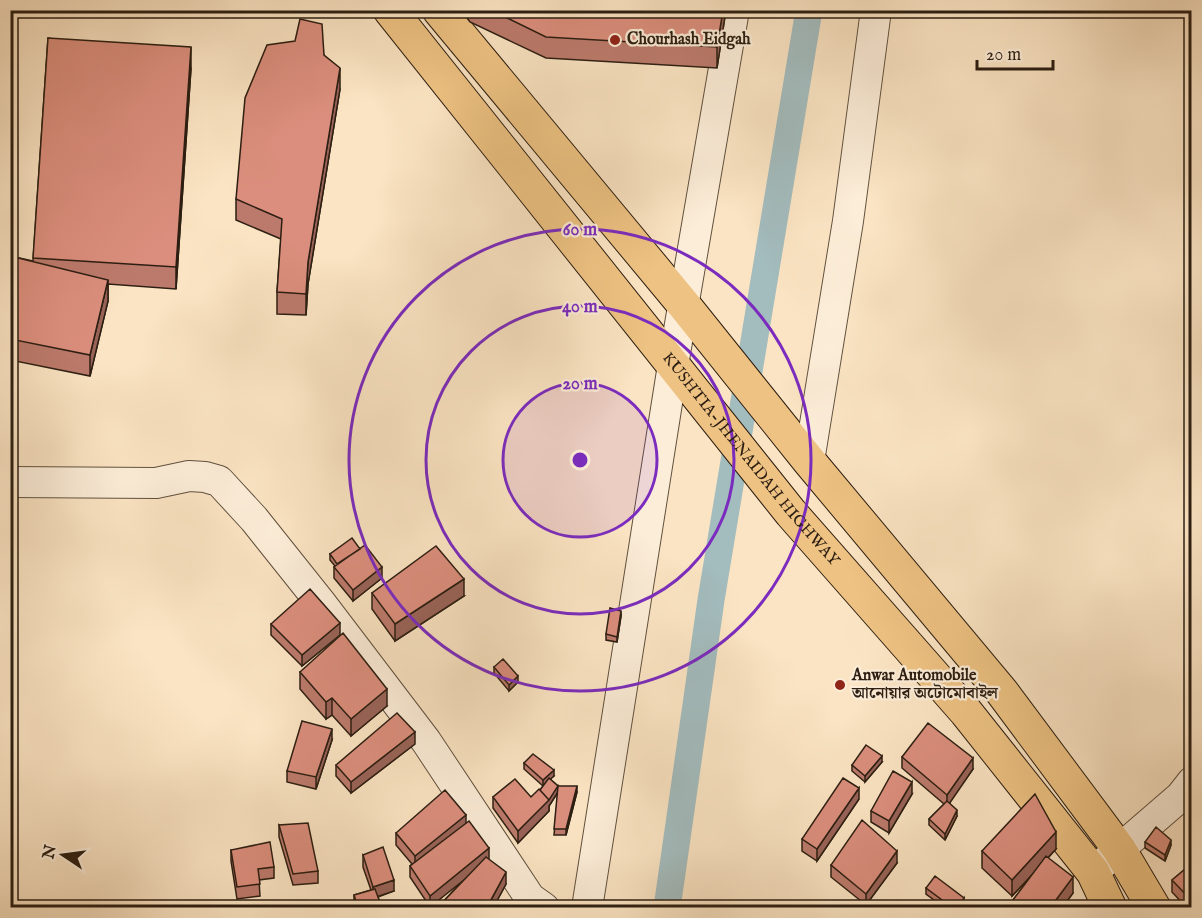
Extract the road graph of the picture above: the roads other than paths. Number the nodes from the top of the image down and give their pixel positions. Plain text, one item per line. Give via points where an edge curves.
1 (390, 10) edge
2 (439, 10) edge
3 (734, 10) edge
4 (876, 10) edge
5 (684, 305) junction
6 (672, 366) junction
7 (806, 458) junction
8 (10, 482) edge
9 (1191, 782) edge
10 (1119, 849) junction
11 (1093, 872) junction
12 (544, 908) edge
13 (587, 908) edge
14 (1110, 908) edge
15 (1154, 908) edge

1 - 6 highway, KUSHTIA-JHENAIDAH HIGHWAY
2 - 5 highway
3 - 5 street
4 - 7 street via 848,221
5 - 6 street
5 - 7 highway
6 - 11 highway, KUSHTIA-JHENAIDAH HIGHWAY via 791,513 966,712
6 - 13 street
7 - 10 highway via 1002,692
8 - 12 street via 156,483 189,476 219,481 254,519 398,704 530,898
9 - 10 street via 1181,796
10 - 11 street
10 - 15 highway
11 - 14 highway, KUSHTIA-JHENAIDAH HIGHWAY

